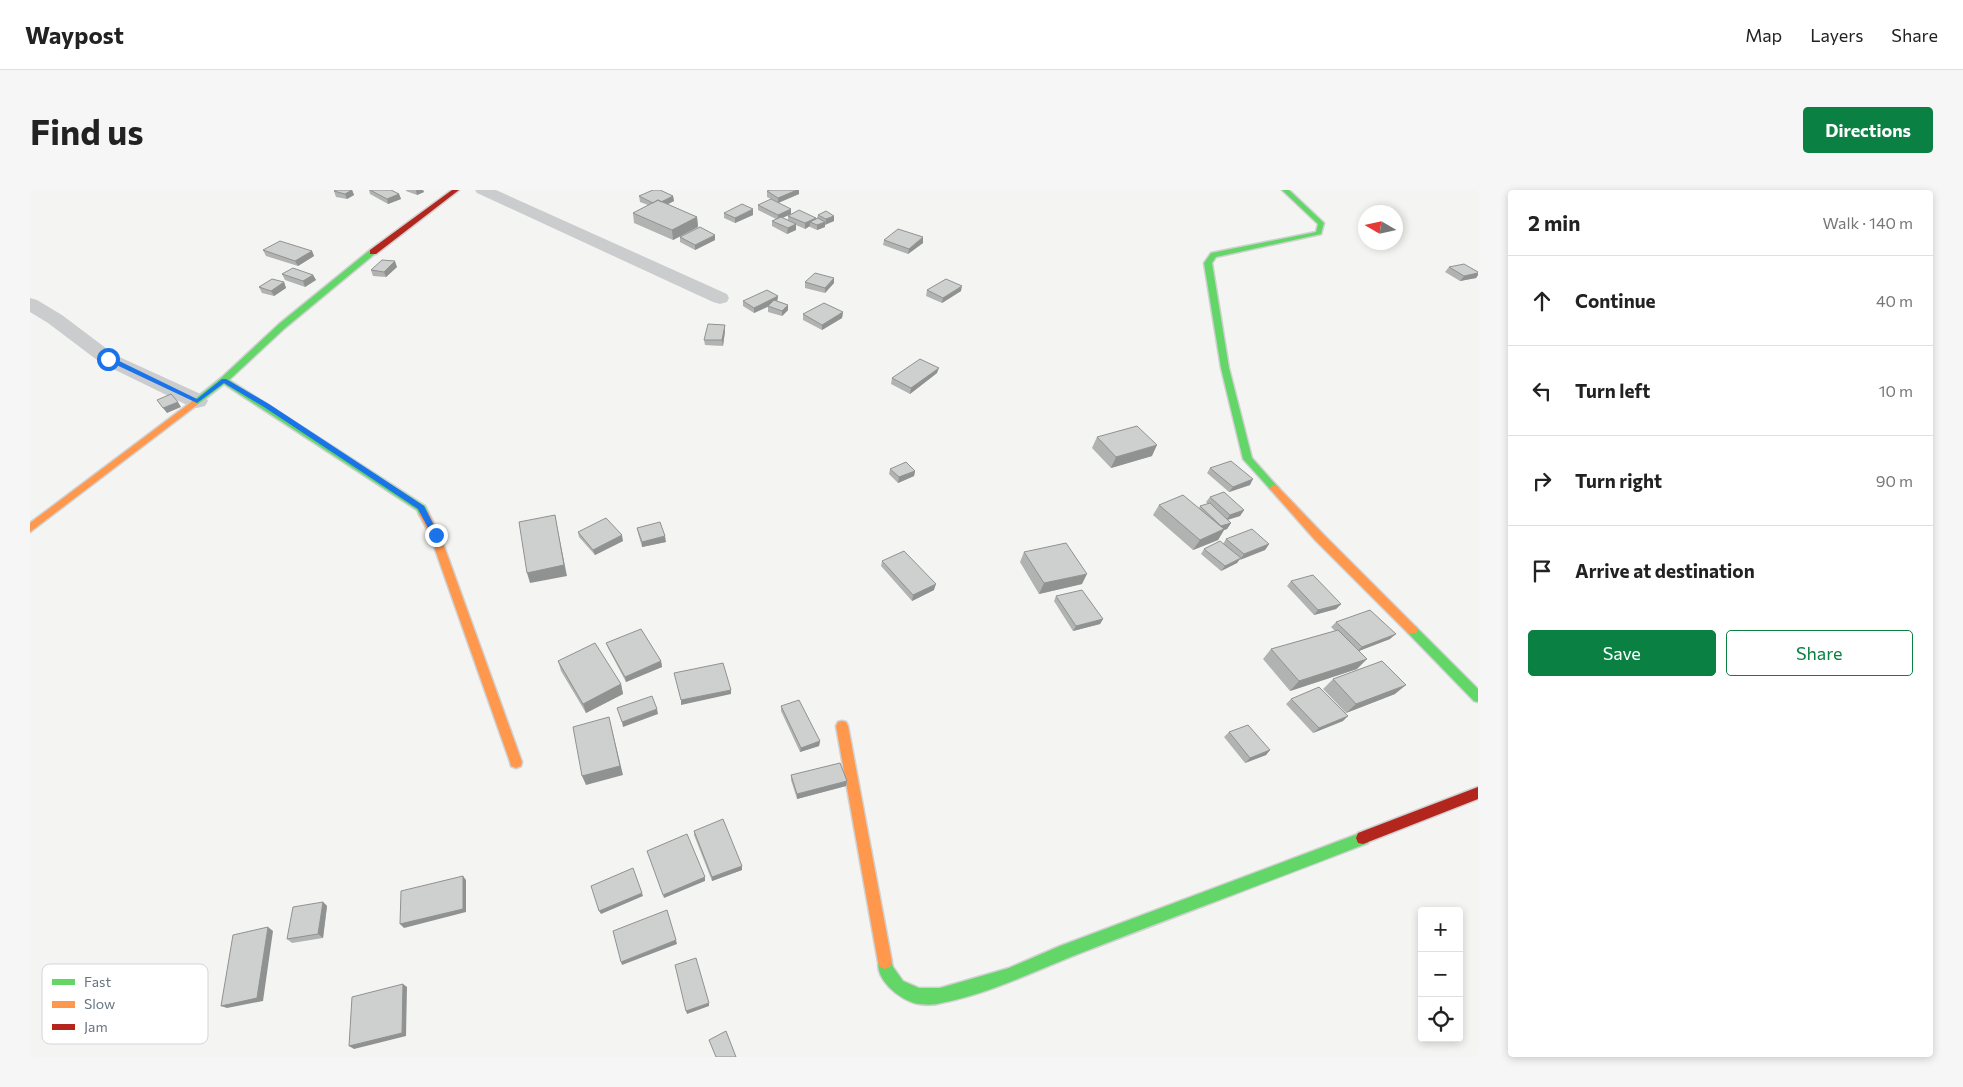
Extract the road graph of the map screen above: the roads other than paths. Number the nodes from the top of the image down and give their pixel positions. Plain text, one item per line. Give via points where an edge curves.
1 (456, 190) edge
2 (483, 190) edge
3 (1285, 190) edge
4 (720, 298) dead end
5 (30, 304) edge
6 (224, 380) junction
7 (197, 401) junction
8 (30, 528) edge
9 (1478, 697) edge
10 (842, 726) dead end
11 (516, 762) dead end
12 (1478, 793) edge

1 - 6 street via 345,273
2 - 4 street
3 - 9 street via 1322,224 1320,233 1214,255 1208,263 1225,368 1248,459 1320,538
5 - 7 street via 108,359
6 - 7 street
6 - 11 street via 421,508 436,535
7 - 8 street
10 - 12 street via 886,970 898,986 918,996 940,996 1010,975

